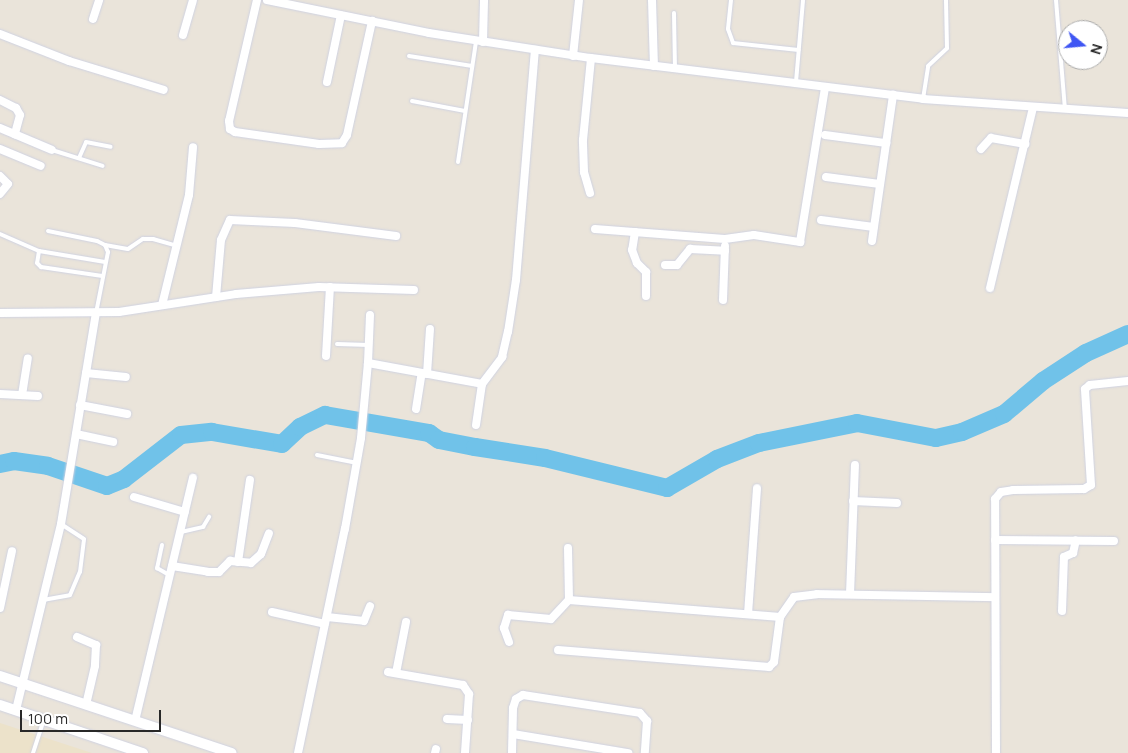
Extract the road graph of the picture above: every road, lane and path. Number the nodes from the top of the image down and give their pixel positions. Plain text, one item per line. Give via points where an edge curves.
1 (99, 0) edge
2 (193, 0) edge
3 (256, 0) edge
4 (268, 0) edge
5 (484, 0) edge
6 (580, 0) edge
7 (652, 0) edge
8 (731, 0) edge
9 (803, 0) edge
10 (946, 0) edge
11 (1056, 0) edge
12 (674, 13) dead end
13 (341, 15) junction
14 (93, 19) dead end
15 (372, 22) junction
16 (0, 34) edge
17 (183, 35) dead end
18 (479, 41) junction
19 (535, 50) junction
20 (798, 50) junction
21 (409, 56) dead end
22 (573, 56) junction
23 (591, 58) junction
24 (472, 66) junction
25 (654, 66) junction
26 (675, 69) junction
27 (328, 82) dead end
28 (796, 85) junction
29 (825, 87) junction
30 (164, 90) dead end
31 (893, 95) junction
32 (922, 99) junction
33 (0, 100) edge
34 (412, 101) dead end
35 (1033, 108) junction
36 (1065, 110) junction
37 (465, 112) junction
38 (1128, 113) edge
39 (2, 129) edge
40 (15, 134) junction
41 (825, 135) dead end
42 (0, 138) edge
43 (886, 143) junction
44 (1025, 144) junction
45 (111, 147) dead end
46 (193, 147) dead end
47 (0, 149) edge
48 (981, 149) dead end
49 (52, 150) joint
50 (79, 158) junction
51 (458, 162) dead end
52 (41, 166) dead end
53 (103, 166) dead end
54 (0, 176) edge
55 (826, 177) dead end
56 (880, 184) junction
57 (0, 194) edge
58 (590, 194) dead end
59 (821, 220) dead end
60 (874, 227) junction
61 (595, 229) dead end
62 (48, 232) dead end
63 (635, 232) junction
64 (0, 234) edge
65 (396, 236) dead end
66 (725, 239) junction
67 (872, 241) dead end
68 (105, 246) junction
69 (177, 246) junction
70 (39, 251) junction
71 (725, 251) junction
72 (105, 262) junction
73 (665, 265) dead end
74 (102, 276) junction
75 (330, 287) junction
76 (990, 288) dead end
77 (414, 290) dead end
78 (646, 296) dead end
79 (216, 297) junction
80 (723, 300) dead end
81 (162, 305) junction
82 (0, 313) edge
83 (96, 313) junction
84 (370, 315) dead end
85 (430, 329) dead end
86 (338, 344) dead end
87 (369, 345) junction
88 (326, 356) dead end
89 (28, 358) dead end
90 (368, 363) junction
91 (86, 373) junction
92 (425, 373) junction
93 (126, 376) dead end
94 (1128, 381) edge
95 (482, 384) junction
96 (0, 394) edge
97 (22, 395) junction
98 (38, 396) dead end
99 (80, 405) junction
100 (416, 408) dead end
101 (127, 414) dead end
102 (476, 425) dead end
103 (76, 434) junction
104 (113, 442) dead end
105 (317, 455) dead end
106 (357, 463) junction
107 (855, 465) dead end
108 (193, 478) dead end
109 (250, 480) dead end
110 (757, 488) dead end
111 (134, 498) dead end
112 (853, 501) junction
113 (897, 503) dead end
114 (185, 512) junction
115 (209, 517) dead end
116 (61, 524) junction
117 (180, 532) junction
118 (269, 533) dead end
119 (995, 540) junction
120 (1076, 540) junction
121 (1114, 541) dead end
122 (162, 545) dead end
123 (568, 548) dead end
124 (12, 551) dead end
125 (238, 562) junction
126 (172, 566) junction
127 (170, 575) junction
128 (850, 594) junction
129 (995, 597) junction
130 (43, 600) junction
131 (569, 600) junction
132 (370, 606) dead end
133 (0, 608) edge
134 (1062, 611) dead end
135 (272, 612) dead end
136 (748, 614) junction
137 (780, 617) junction
138 (326, 621) junction
139 (406, 622) dead end
140 (77, 637) dead end
141 (509, 642) dead end
142 (558, 650) dead end
143 (0, 676) edge
144 (22, 684) junction
145 (0, 705) edge
146 (86, 705) junction
147 (16, 710) junction
148 (447, 719) dead end
149 (43, 720) junction
150 (468, 720) junction
151 (135, 721) junction
152 (513, 734) junction
153 (33, 753) edge
154 (143, 753) edge
155 (232, 753) edge
156 (298, 753) edge
157 (465, 753) edge
158 (512, 753) edge
159 (628, 753) edge
160 (645, 753) edge
161 (996, 753) edge

1 - 14 street
2 - 17 street
3 - 15 street via 230,121 230,129 235,132 319,144 342,143 347,135
4 - 13 street
5 - 18 street
6 - 22 street
7 - 25 street
8 - 20 lane via 728,29 733,43
9 - 20 lane
10 - 32 lane via 947,48 928,66
11 - 36 lane
12 - 26 lane
13 - 15 street
13 - 27 street
15 - 18 street
16 - 30 street via 69,61
18 - 19 street
18 - 24 lane
19 - 22 street
19 - 95 street via 509,324 502,357
20 - 28 lane
21 - 24 lane
22 - 23 street
23 - 25 street
23 - 58 street via 584,140 584,172
24 - 37 lane
25 - 26 street
26 - 28 street
28 - 29 street
29 - 31 street
29 - 66 street via 802,241 754,236
31 - 32 street
31 - 43 street
32 - 35 street
33 - 40 street via 16,108 20,114
34 - 37 lane
35 - 36 street
35 - 44 street
36 - 38 street
37 - 51 lane
39 - 40 street
39 - 42 street
40 - 49 street
41 - 43 street
43 - 56 street
44 - 48 street via 991,138
44 - 76 street
45 - 50 lane via 86,142
46 - 69 street via 188,195
47 - 52 street
49 - 50 lane
50 - 53 lane
54 - 57 street via 8,184
55 - 56 street
56 - 60 street
59 - 60 street
60 - 67 street
61 - 63 street
62 - 68 lane via 97,241
63 - 66 street
63 - 78 street via 632,250 637,263 646,272
64 - 70 lane
65 - 79 street via 295,223 230,220 222,240
66 - 71 street
68 - 69 lane via 128,249 143,239 153,239
68 - 72 lane via 108,252
69 - 81 street
70 - 72 lane
70 - 74 lane via 37,263 41,267
71 - 73 street via 690,249 677,265
71 - 80 street
72 - 74 lane
74 - 83 lane
75 - 77 street
75 - 79 street
75 - 88 street
79 - 81 street
81 - 83 street
82 - 83 street
83 - 91 street
84 - 87 street
85 - 92 street
86 - 87 lane
87 - 90 street
89 - 97 street
90 - 92 street
90 - 106 street
91 - 93 street
91 - 99 street
92 - 95 street
92 - 100 street
94 - 119 street via 1090,385 1085,389 1091,486 1084,489 1002,492 994,507
95 - 102 street
96 - 97 street
97 - 98 street
99 - 101 street
99 - 103 street
103 - 104 street
103 - 116 street
105 - 106 lane
106 - 138 street
107 - 112 street
108 - 114 street
109 - 125 street
110 - 136 street
111 - 114 street
112 - 113 street
112 - 128 street
114 - 117 street
115 - 117 lane via 203,527
116 - 130 street
116 - 130 lane via 84,538 80,572 70,595
117 - 126 street
118 - 125 street via 257,560
119 - 120 street
119 - 129 street
120 - 121 street
120 - 134 street via 1073,553 1064,557
122 - 127 lane via 157,568
123 - 131 street
124 - 133 street
125 - 126 street via 230,561 219,572
126 - 127 street
127 - 151 street
128 - 129 street
128 - 137 street via 794,597
129 - 161 street
130 - 144 street
131 - 136 street
131 - 141 street via 550,618 508,615 504,628
132 - 138 street via 364,620
135 - 138 street
136 - 137 street
137 - 142 street via 774,662 769,667
138 - 156 street
139 - 150 street via 392,672 463,685 469,694
140 - 146 street via 96,645
143 - 144 street
144 - 146 street
144 - 147 street
145 - 147 street
146 - 151 street
147 - 149 street
148 - 150 street
149 - 153 lane
149 - 154 street
150 - 157 street
151 - 155 street
152 - 158 street
152 - 159 street
152 - 160 street via 513,708 516,699 523,695 640,713 646,721

